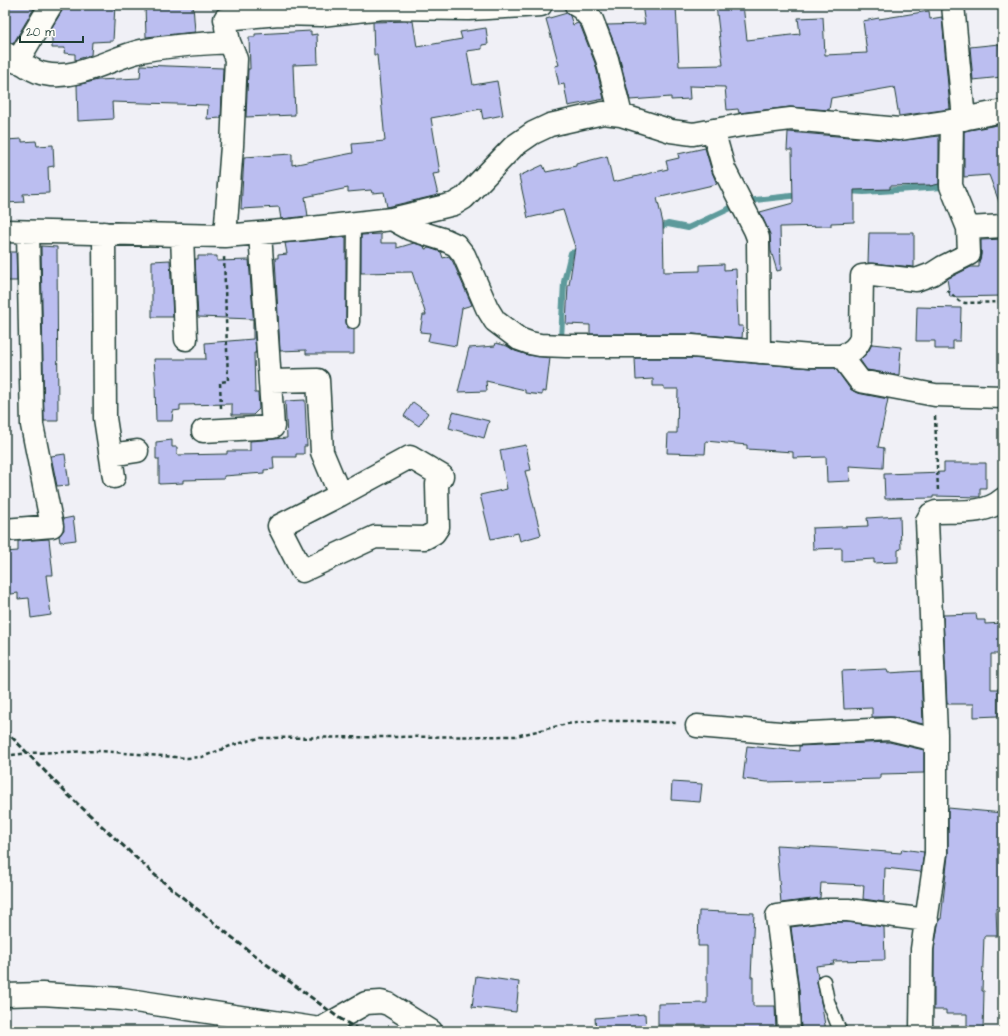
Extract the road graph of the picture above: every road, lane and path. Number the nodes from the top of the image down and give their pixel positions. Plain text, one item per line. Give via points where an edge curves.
1 (51, 5) edge
2 (541, 5) edge
3 (576, 5) edge
4 (953, 5) edge
5 (224, 12) edge
6 (229, 42) junction
7 (11, 57) edge
8 (1003, 111) edge
9 (621, 115) junction
10 (958, 120) junction
11 (713, 130) junction
12 (392, 219) junction
13 (354, 223) junction
14 (1003, 226) edge
15 (968, 228) junction
16 (5, 232) edge
17 (28, 232) junction
18 (104, 233) junction
19 (260, 233) junction
20 (182, 235) junction
21 (225, 236) junction
22 (932, 274) junction
23 (1003, 302) edge
24 (353, 322) dead end
25 (186, 339) dead end
26 (759, 352) junction
27 (841, 356) junction
28 (270, 381) junction
29 (935, 395) junction
30 (1003, 397) edge
31 (212, 430) joint
32 (137, 452) dead end
33 (111, 455) junction
34 (114, 477) dead end
35 (340, 495) junction
36 (1003, 500) edge
37 (938, 512) junction
38 (5, 530) edge
39 (697, 726) joint
40 (936, 740) junction
41 (5, 756) edge
42 (927, 920) junction
43 (824, 981) dead end
44 (5, 995) edge
45 (431, 1031) edge
46 (788, 1031) edge
47 (840, 1031) edge
48 (921, 1031) edge

1 - 7 street
2 - 5 street via 469,9 383,8 321,15
3 - 9 street via 592,20 607,59
4 - 10 street
5 - 6 street
6 - 7 street via 177,45 140,52 68,75 55,76 32,70
6 - 21 street via 236,59
8 - 10 street
9 - 11 street via 682,133 693,134
9 - 12 street via 603,113 550,125 514,146 464,198 454,204
10 - 11 street via 900,129 791,119
10 - 15 street via 951,186
11 - 26 street via 724,169 758,238
12 - 13 street
12 - 26 street via 410,230 456,245 464,255 495,321 519,339 530,343 566,346 692,346
13 - 19 street
13 - 24 lane
14 - 15 street
15 - 22 street via 969,254
16 - 17 street
17 - 18 street
17 - 38 street via 32,425 52,526
18 - 20 street
18 - 33 street via 105,418
19 - 21 street
19 - 28 street
20 - 21 street
20 - 25 street
21 - 31 path via 228,381 220,382
22 - 23 path via 962,302
22 - 27 street via 916,280 862,276 861,338 854,349
26 - 27 street
27 - 29 street via 860,381
28 - 31 street via 273,427
28 - 35 street via 318,380 322,452
29 - 30 street
29 - 37 path
32 - 33 street
33 - 34 street
35 - 35 street via 410,457 442,476 437,484 438,527 430,536 375,537 302,571 279,526
36 - 37 street via 979,511
37 - 40 street via 931,514 927,521
39 - 40 street via 792,734 890,729
39 - 41 path via 659,722 596,721 567,724 516,736 259,738 202,757 187,758 100,751
40 - 42 street via 936,853
42 - 46 street via 848,910 777,916 787,992
42 - 48 street via 922,949
43 - 47 lane via 828,1001
44 - 45 street via 42,994 122,1000 320,1029 366,1003 381,1002

